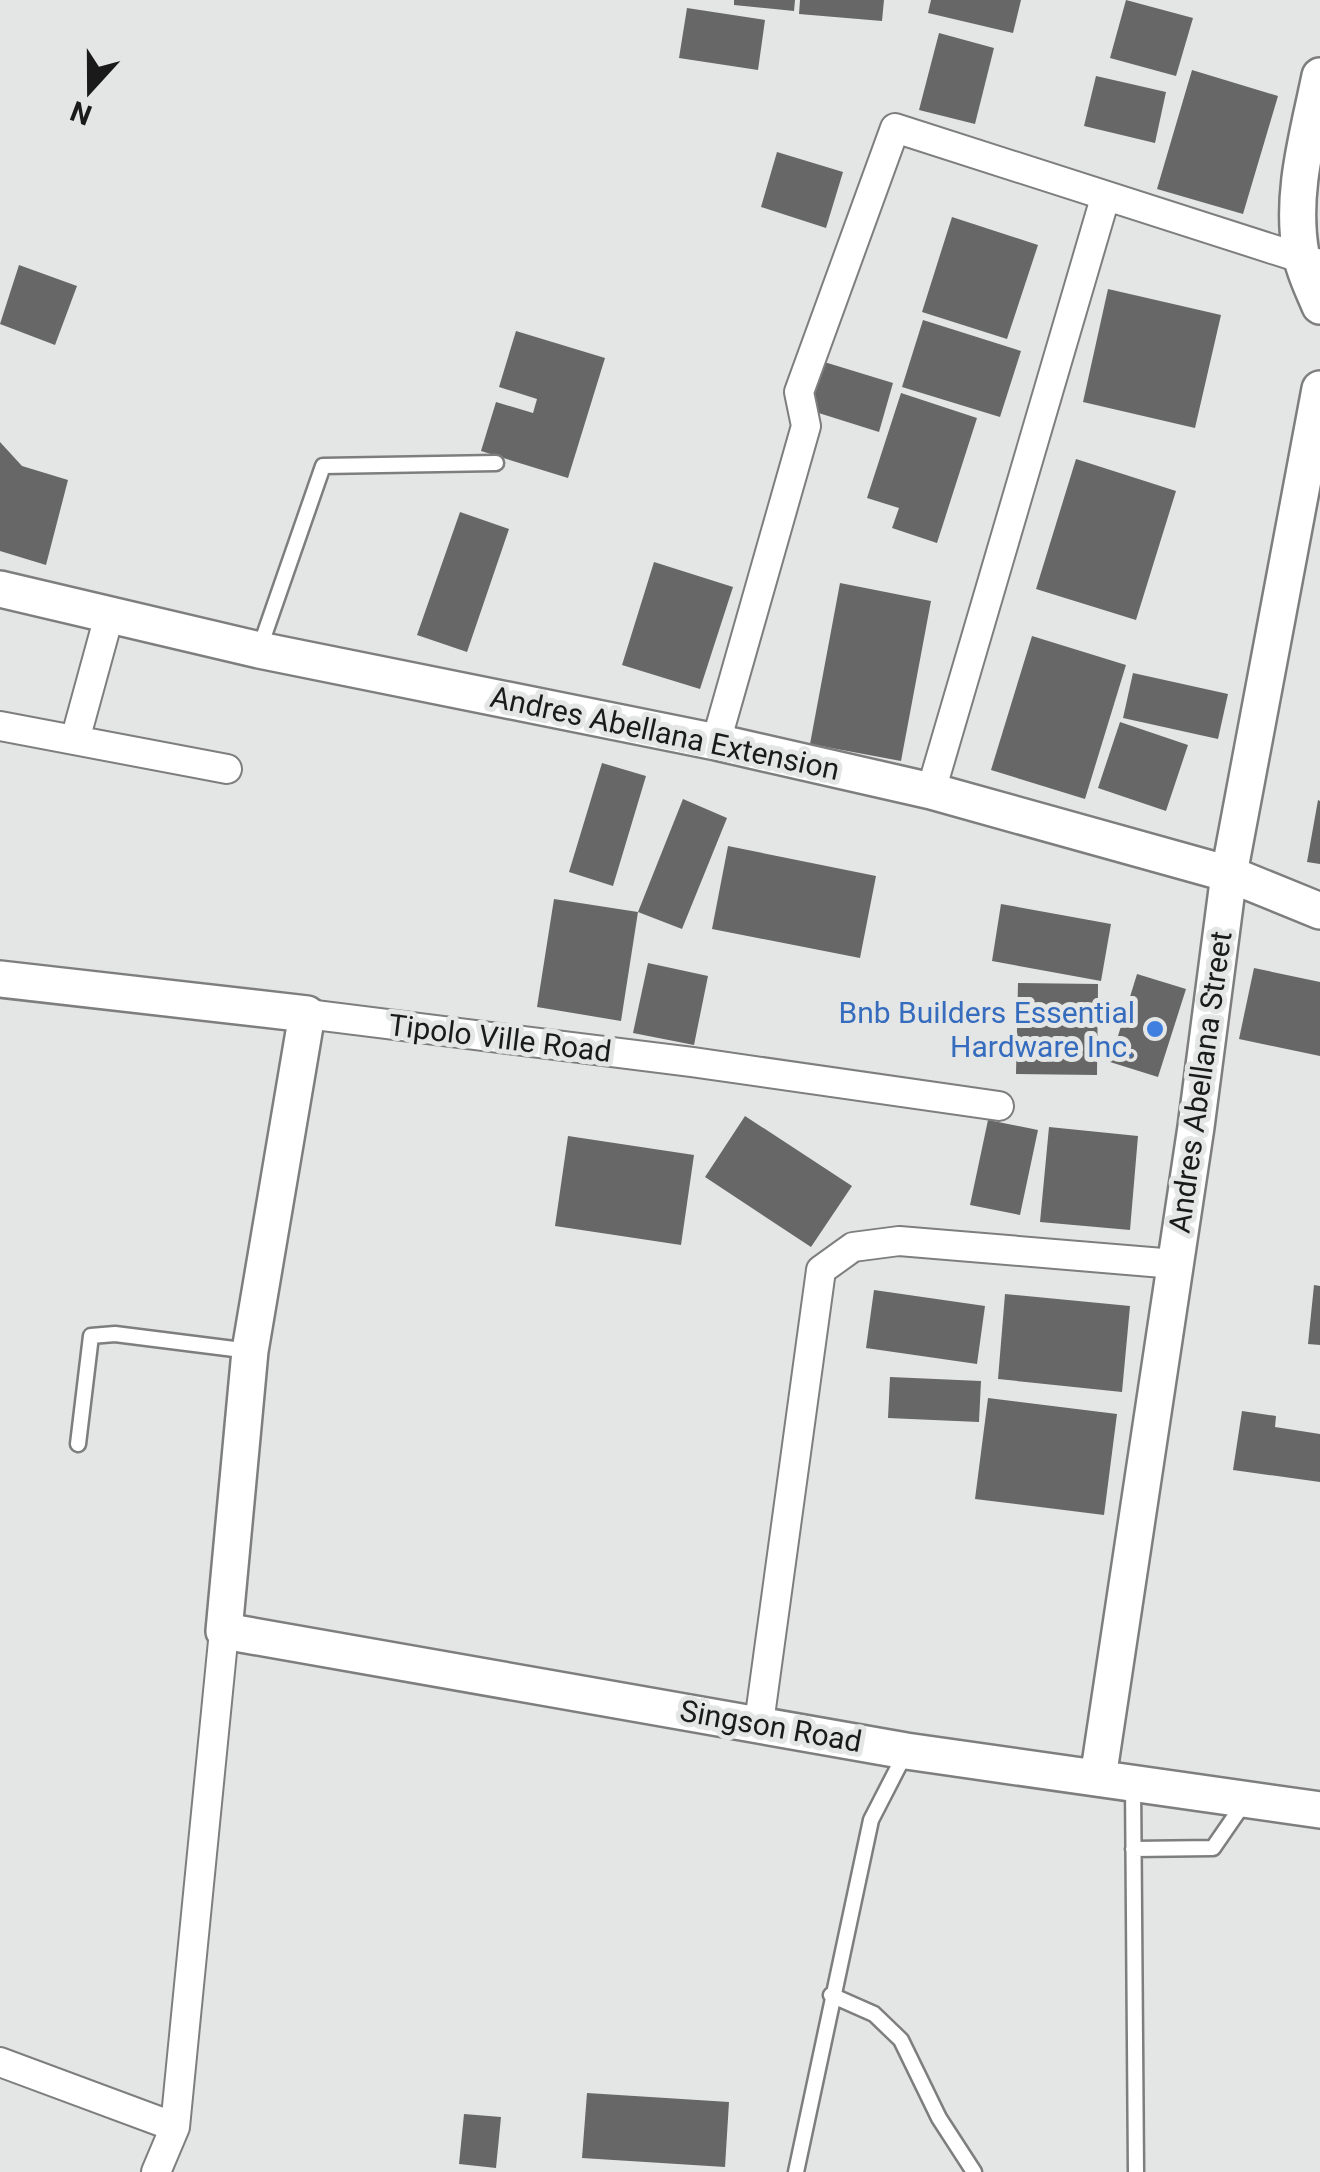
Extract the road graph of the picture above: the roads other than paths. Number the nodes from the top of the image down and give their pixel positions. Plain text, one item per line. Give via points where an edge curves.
1 (1320, 76) edge
2 (1105, 198) junction
3 (1311, 262) edge
4 (1320, 306) edge
5 (1320, 389) edge
6 (496, 463) dead end
7 (0, 589) edge
8 (109, 616) junction
9 (259, 650) junction
10 (0, 726) edge
11 (75, 740) junction
12 (716, 742) junction
13 (227, 769) dead end
14 (931, 792) junction
15 (1229, 874) junction
16 (1320, 911) edge
17 (0, 979) edge
18 (307, 1014) junction
19 (998, 1106) dead end
20 (1175, 1264) junction
21 (250, 1352) junction
22 (78, 1444) dead end
23 (224, 1631) junction
24 (759, 1723) junction
25 (906, 1751) junction
26 (1098, 1778) junction
27 (1133, 1783) junction
28 (1246, 1800) junction
29 (1320, 1810) edge
30 (1133, 1849) junction
31 (832, 1995) junction
32 (0, 2062) edge
33 (174, 2127) junction
34 (156, 2172) edge
35 (796, 2172) edge
36 (974, 2172) edge
37 (1136, 2172) edge

1 - 3 street via 1296,215
2 - 3 street
2 - 12 street via 894,128 799,392 806,426
2 - 14 street
3 - 4 street
5 - 15 street, Andres Abellana Street
6 - 9 lane via 322,466
7 - 8 street, Andres Abellana Extension
8 - 9 street, Andres Abellana Extension
8 - 11 street
9 - 12 street, Andres Abellana Extension
10 - 11 street
11 - 13 street
12 - 14 street, Andres Abellana Extension
14 - 15 street, Andres Abellana Extension
15 - 16 street, Andres Abellana Extension
15 - 20 street, Andres Abellana Street
17 - 18 street, Tipolo Ville Road
18 - 19 street, Tipolo Ville Road
18 - 21 street
20 - 24 street via 900,1241 853,1246 820,1270
20 - 26 street, Andres Abellana Street
21 - 22 lane via 91,1336
21 - 23 street
23 - 24 street, Singson Road
23 - 33 street
24 - 25 street, Singson Road
25 - 26 street, Singson Road
25 - 31 lane via 872,1820
26 - 27 street, Singson Road
27 - 28 street, Singson Road
27 - 30 lane
28 - 29 street, Singson Road
28 - 30 lane via 1212,1848
30 - 37 lane
31 - 35 lane
31 - 36 lane via 874,2014 901,2040
32 - 33 street
33 - 34 street

